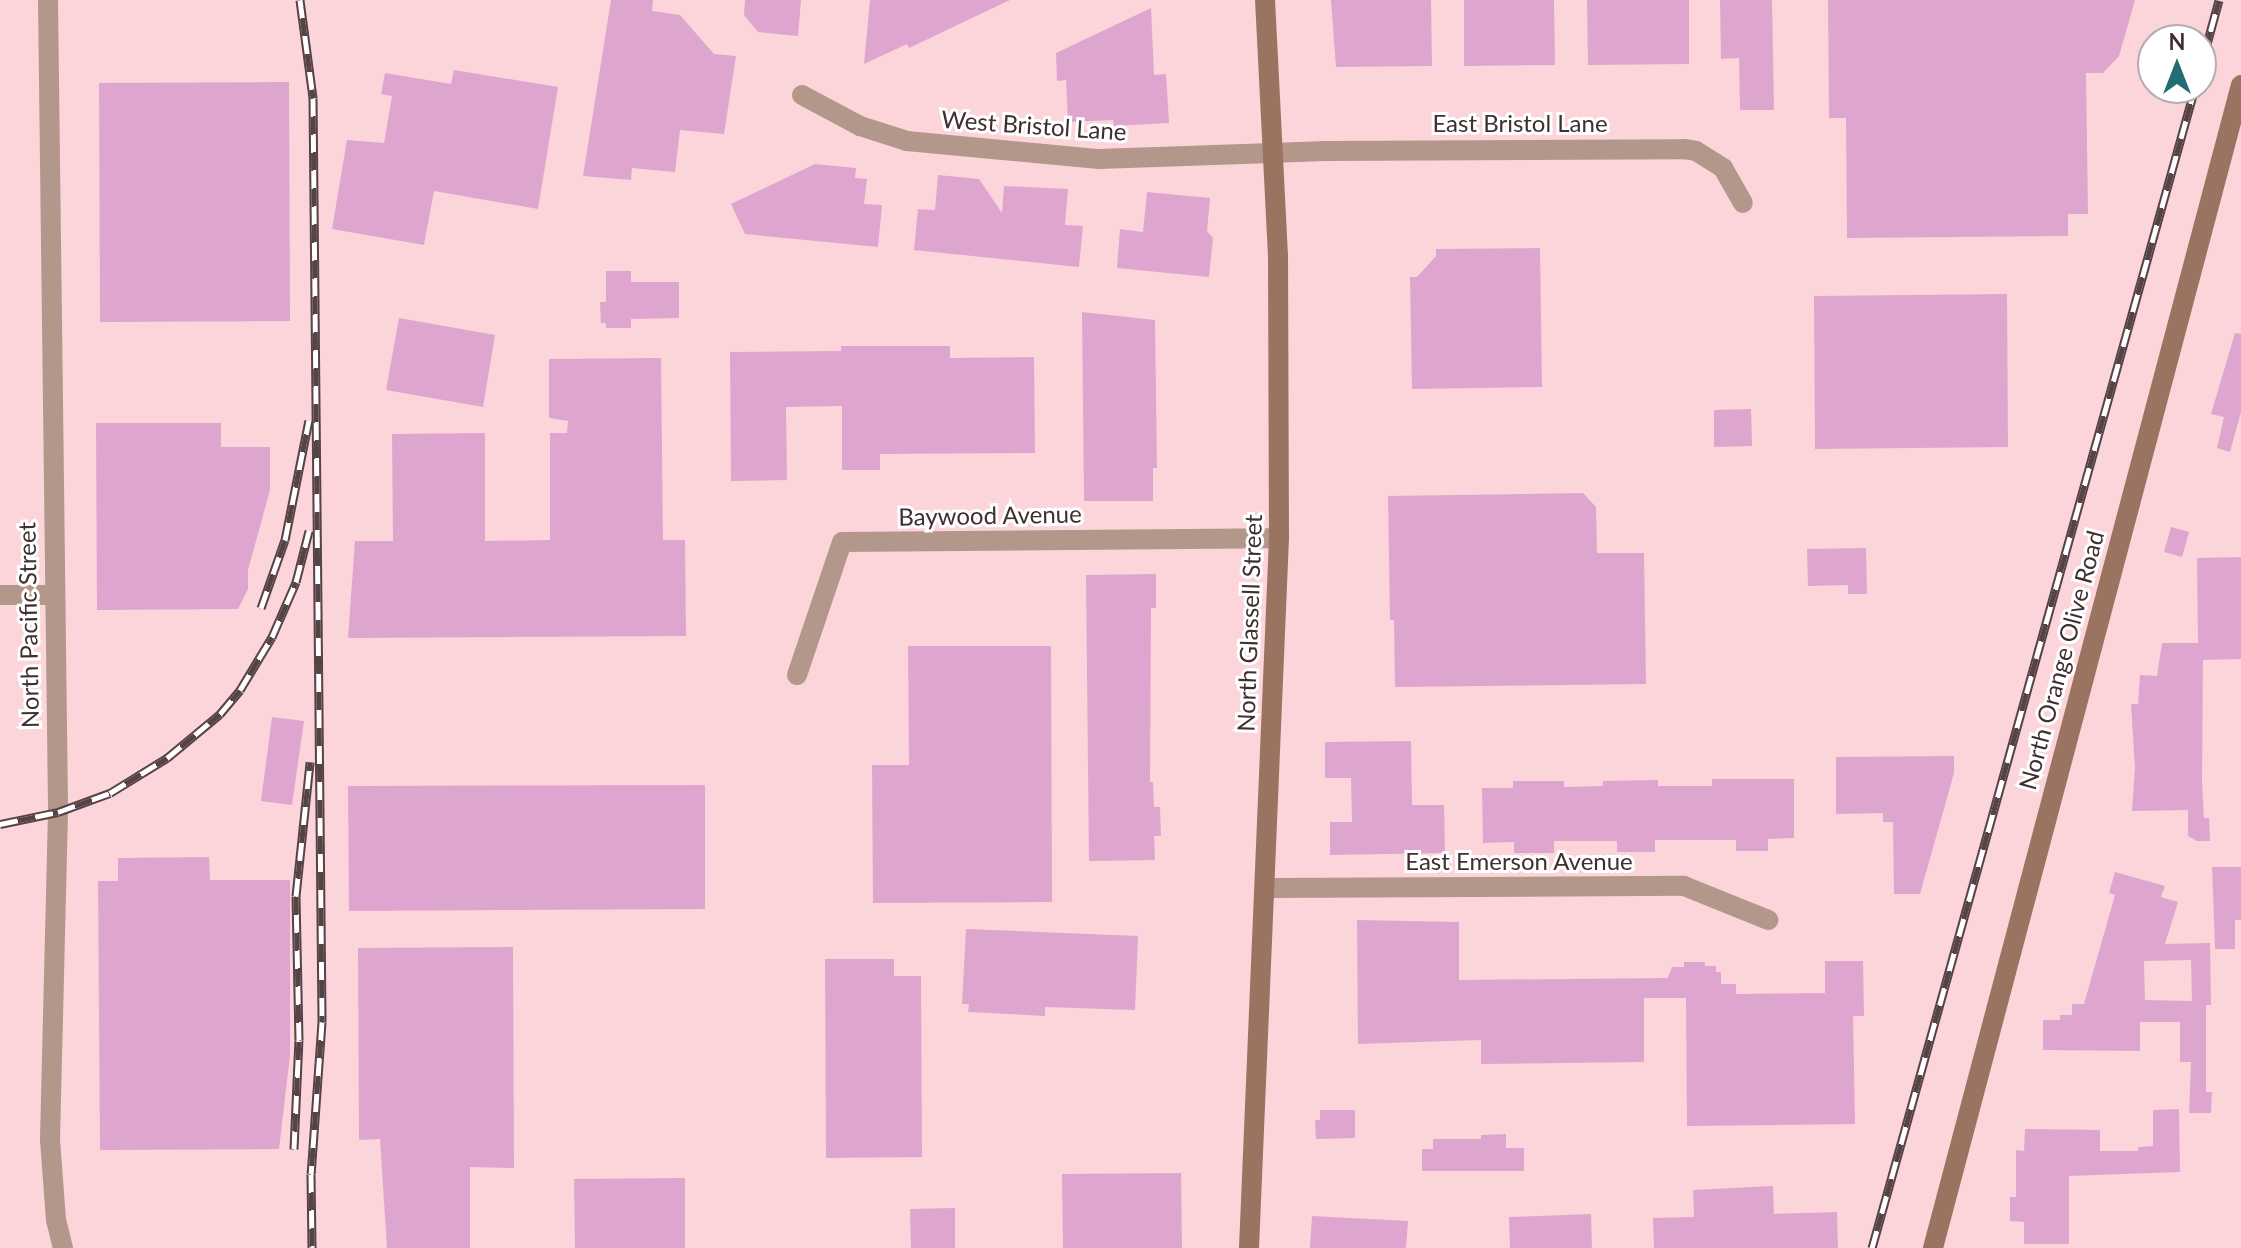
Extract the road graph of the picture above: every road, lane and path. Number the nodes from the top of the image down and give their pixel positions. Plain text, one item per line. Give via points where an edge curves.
1 (48, 0) edge
2 (1265, 0) edge
3 (2241, 85) edge
4 (802, 95) dead end
5 (1272, 152) junction
6 (1743, 203) dead end
7 (1279, 538) junction
8 (0, 595) edge
9 (53, 595) junction
10 (797, 675) dead end
11 (1265, 888) junction
12 (1768, 920) dead end
13 (63, 1248) edge
14 (1249, 1248) edge
15 (1933, 1248) edge

1 - 9 street, North Pacific Street
2 - 5 main road, North Glassell Street
3 - 15 main road, North Orange Olive Road
4 - 5 street, West Bristol Lane via 860,126 907,141 1099,159
5 - 6 street, East Bristol Lane via 1684,149 1723,168
5 - 7 main road, North Glassell Street via 1278,256
7 - 10 street, Baywood Avenue via 842,542
7 - 11 main road, North Glassell Street
8 - 9 street
9 - 13 street, North Pacific Street via 58,812 50,1140
11 - 12 street, East Emerson Avenue via 1684,886
11 - 14 main road, North Glassell Street

